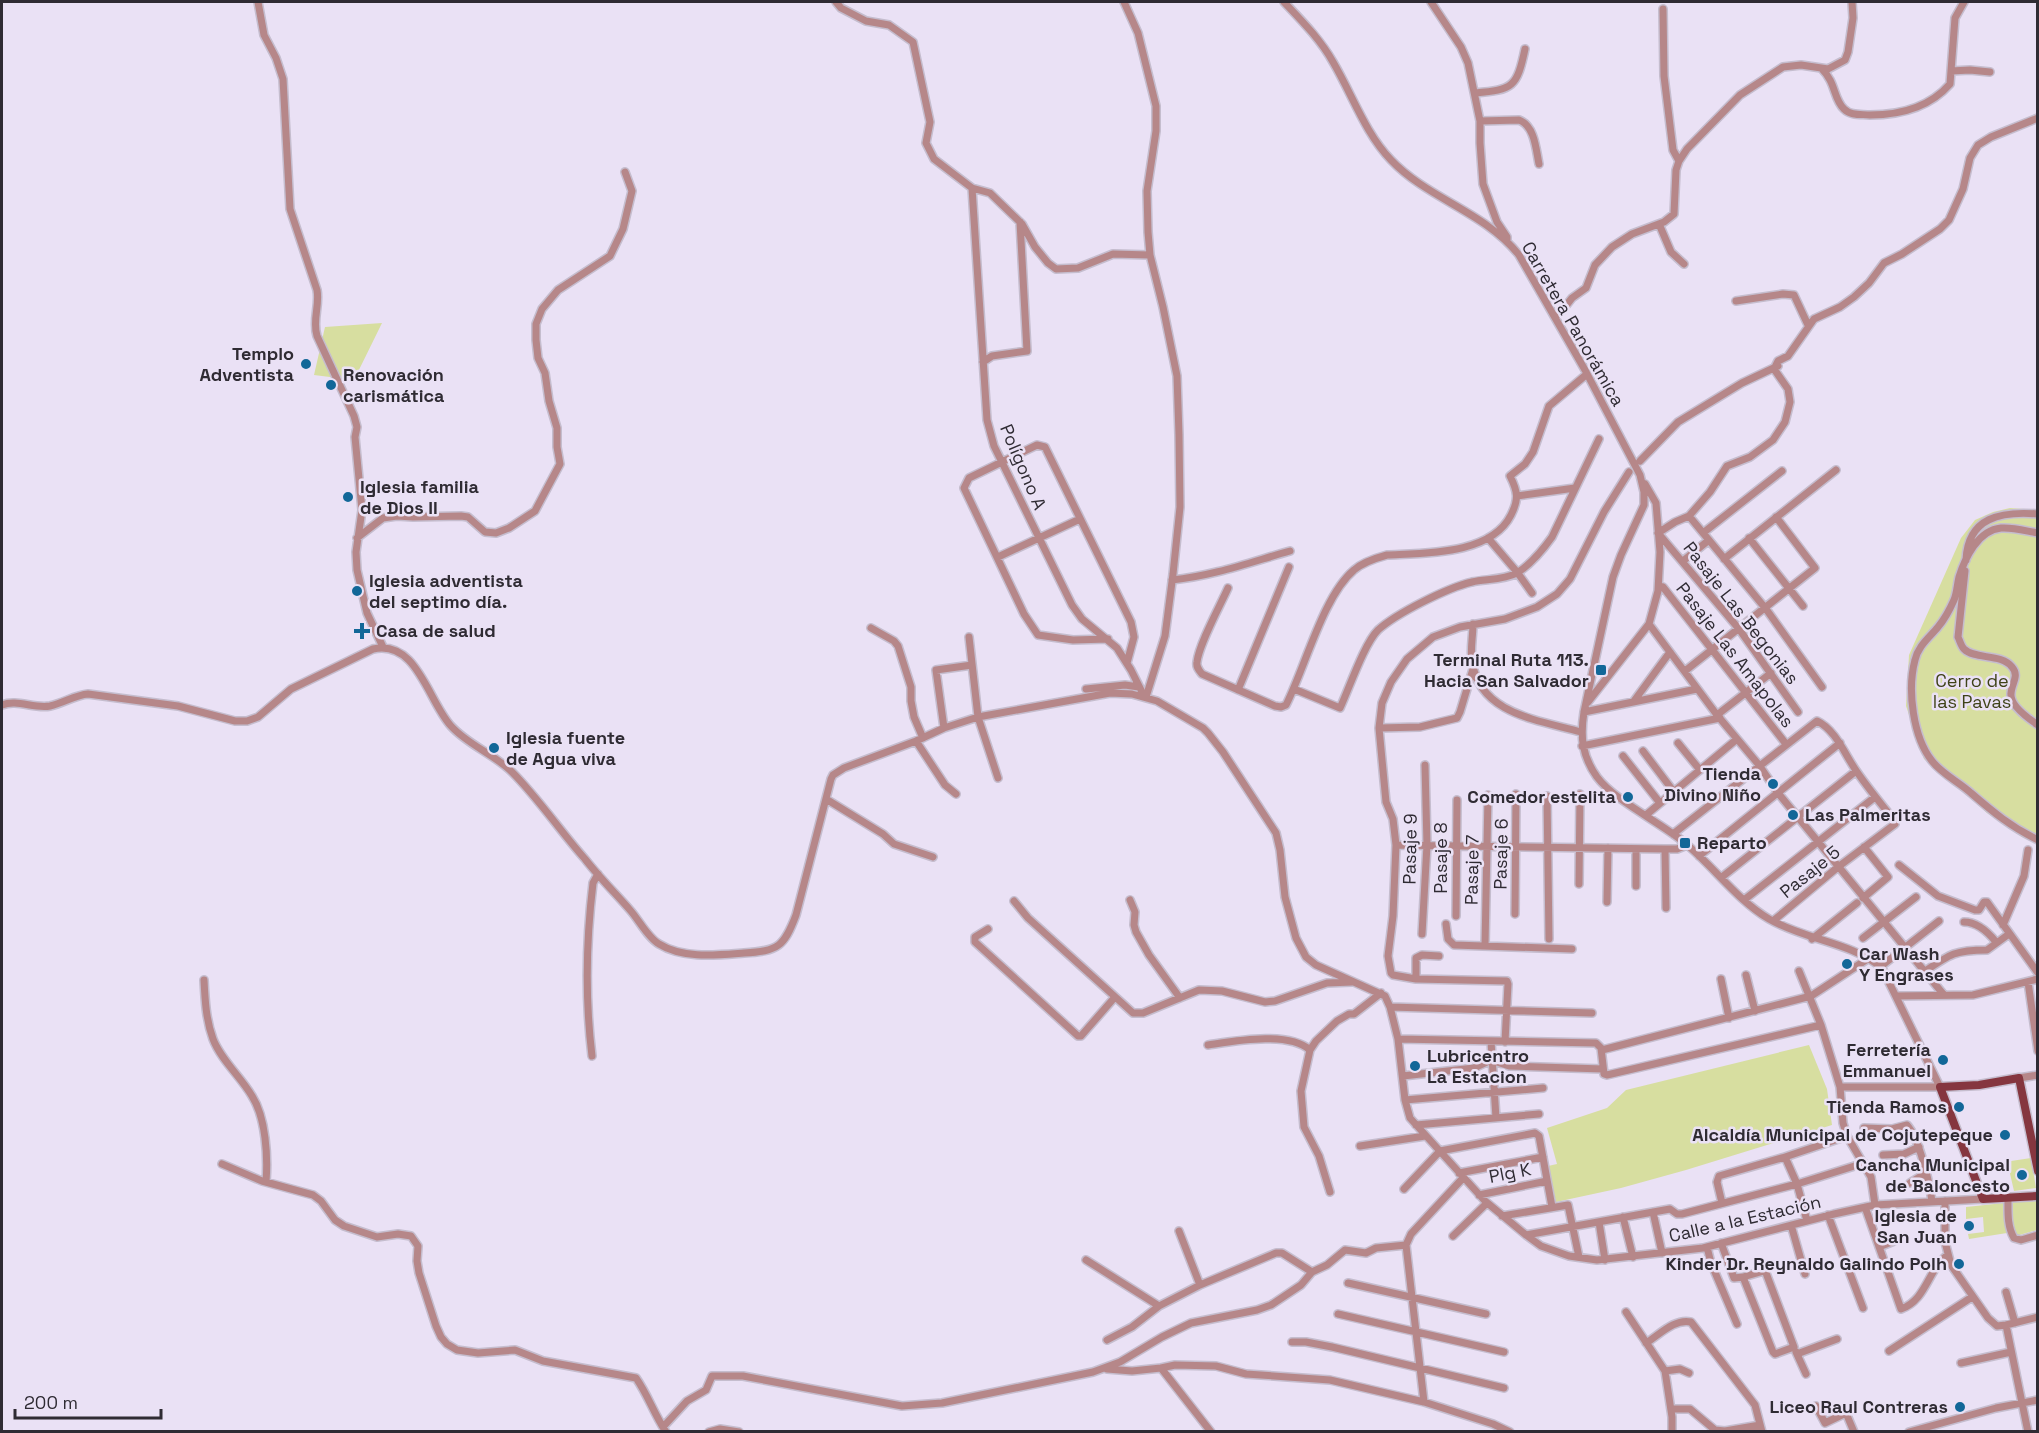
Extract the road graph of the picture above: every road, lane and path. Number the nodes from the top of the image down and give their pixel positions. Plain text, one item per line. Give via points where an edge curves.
1 (258, 2) edge
2 (836, 2) edge
3 (1124, 2) edge
4 (1284, 2) edge
5 (1431, 2) edge
6 (1852, 2) edge
7 (1964, 2) edge
8 (1663, 9) dead end
9 (1525, 50) dead end
10 (1822, 69) junction
11 (1951, 71) junction
12 (1990, 72) dead end
13 (1475, 93) junction
14 (2037, 118) edge
15 (1480, 121) junction
16 (1679, 161) junction
17 (1539, 164) dead end
18 (625, 172) dead end
19 (972, 188) junction
20 (1020, 222) junction
21 (1659, 224) junction
22 (1507, 242) junction
23 (1150, 255) junction
24 (1684, 264) dead end
25 (1736, 301) dead end
26 (1555, 317) junction
27 (1808, 326) junction
28 (1786, 361) dead end
29 (983, 362) junction
30 (1774, 369) junction
31 (1587, 374) junction
32 (1599, 439) dead end
33 (1640, 461) dead end
34 (1002, 463) junction
35 (1836, 470) dead end
36 (1782, 471) dead end
37 (1629, 472) dead end
38 (1640, 475) junction
39 (1575, 488) junction
40 (1517, 496) junction
41 (2037, 514) edge
42 (1689, 516) junction
43 (1776, 517) junction
44 (1080, 519) junction
45 (2037, 532) edge
46 (1658, 533) junction
47 (1703, 533) junction
48 (1038, 537) junction
49 (357, 538) junction
50 (1488, 538) junction
51 (1749, 538) junction
52 (1709, 540) junction
53 (1290, 551) dead end
54 (998, 557) junction
55 (1724, 559) junction
56 (1683, 561) junction
57 (1966, 561) junction
58 (1289, 567) dead end
59 (1517, 572) junction
60 (1172, 580) junction
61 (1659, 586) junction
62 (1228, 588) dead end
63 (1790, 588) junction
64 (1532, 593) dead end
65 (1803, 606) dead end
66 (1766, 609) junction
67 (1473, 624) junction
68 (1649, 624) junction
69 (871, 628) dead end
70 (1739, 629) junction
71 (969, 637) dead end
72 (1108, 639) junction
73 (383, 647) junction
74 (1713, 649) junction
75 (1670, 652) junction
76 (1127, 663) junction
77 (972, 665) junction
78 (1473, 669) junction
79 (1684, 671) junction
80 (1771, 673) junction
81 (1139, 687) junction
82 (1822, 687) dead end
83 (1697, 688) junction
84 (1086, 689) dead end
85 (1294, 689) junction
86 (1238, 690) junction
87 (1745, 693) junction
88 (1144, 696) junction
89 (1634, 701) junction
90 (2, 705) edge
91 (1585, 708) junction
92 (1798, 712) dead end
93 (1718, 716) junction
94 (978, 717) junction
95 (2037, 725) edge
96 (944, 728) junction
97 (1379, 728) junction
98 (1581, 732) junction
99 (1737, 739) junction
100 (920, 740) junction
101 (1678, 743) dead end
102 (1840, 743) junction
103 (1786, 744) junction
104 (1582, 746) junction
105 (1643, 751) dead end
106 (1623, 756) dead end
107 (1425, 765) dead end
108 (1759, 765) junction
109 (1700, 770) junction
110 (1856, 771) junction
111 (998, 778) dead end
112 (1674, 792) junction
113 (1778, 793) junction
114 (956, 794) dead end
115 (1516, 794) dead end
116 (1580, 794) dead end
117 (1488, 795) dead end
118 (1547, 796) dead end
119 (1875, 797) junction
120 (826, 799) junction
121 (1457, 800) dead end
122 (1660, 803) junction
123 (1646, 814) junction
124 (1798, 818) junction
125 (1673, 834) junction
126 (2037, 840) edge
127 (1818, 842) junction
128 (1396, 845) junction
129 (1427, 845) junction
130 (1687, 845) junction
131 (1456, 846) junction
132 (1488, 847) junction
133 (1517, 847) junction
134 (1864, 847) junction
135 (1548, 848) junction
136 (1580, 848) junction
137 (1608, 848) junction
138 (1636, 849) junction
139 (1665, 849) junction
140 (2028, 850) dead end
141 (1699, 856) junction
142 (933, 857) dead end
143 (1899, 865) dead end
144 (1838, 867) junction
145 (598, 874) junction
146 (1722, 877) junction
147 (1579, 884) dead end
148 (1636, 886) dead end
149 (1916, 897) dead end
150 (1863, 898) junction
151 (1130, 900) dead end
152 (1744, 900) junction
153 (1014, 901) dead end
154 (1607, 902) dead end
155 (1857, 903) dead end
156 (1666, 908) dead end
157 (1515, 914) dead end
158 (1456, 916) dead end
159 (1773, 921) junction
160 (1939, 921) dead end
161 (1883, 922) junction
162 (1964, 922) dead end
163 (1446, 924) dead end
164 (2003, 925) junction
165 (988, 929) dead end
166 (1422, 934) dead end
167 (2009, 934) junction
168 (1863, 938) dead end
169 (1549, 939) dead end
170 (1812, 939) junction
171 (1996, 942) junction
172 (1485, 946) junction
173 (1904, 947) junction
174 (1572, 949) dead end
175 (1439, 956) dead end
176 (1869, 958) junction
177 (1880, 966) junction
178 (1799, 970) dead end
179 (1924, 972) junction
180 (2037, 973) edge
181 (1746, 975) dead end
182 (1416, 979) junction
183 (1721, 979) dead end
184 (2037, 979) edge
185 (204, 980) dead end
186 (2028, 981) junction
187 (1355, 982) junction
188 (1380, 993) junction
189 (1811, 996) junction
190 (1896, 996) junction
191 (1944, 996) junction
192 (1115, 997) junction
193 (1180, 998) junction
194 (1390, 1007) junction
195 (1508, 1010) junction
196 (1755, 1011) junction
197 (2035, 1012) edge
198 (1592, 1014) dead end
199 (1730, 1018) junction
200 (1821, 1025) junction
201 (1398, 1039) junction
202 (1491, 1041) junction
203 (1505, 1042) junction
204 (1208, 1045) dead end
205 (1310, 1050) junction
206 (1602, 1050) junction
207 (2037, 1051) edge
208 (592, 1056) dead end
209 (1491, 1060) junction
210 (1602, 1069) junction
211 (2037, 1075) edge
212 (1403, 1076) junction
213 (2019, 1078) junction
214 (1840, 1087) junction
215 (1940, 1087) junction
216 (1543, 1088) dead end
217 (1494, 1092) junction
218 (1405, 1100) junction
219 (1539, 1114) dead end
220 (1496, 1118) junction
221 (1416, 1125) junction
222 (1864, 1128) dead end
223 (1425, 1136) junction
224 (1847, 1136) junction
225 (1360, 1146) dead end
226 (1919, 1147) junction
227 (1440, 1151) junction
228 (1883, 1155) dead end
229 (1786, 1156) junction
230 (1543, 1157) junction
231 (1864, 1163) junction
232 (222, 1164) dead end
233 (2037, 1171) edge
234 (1926, 1173) junction
235 (1461, 1175) junction
236 (1547, 1181) junction
237 (266, 1182) junction
238 (1910, 1183) dead end
239 (1797, 1184) junction
240 (1404, 1189) dead end
241 (1330, 1192) dead end
242 (1479, 1195) junction
243 (2037, 1196) edge
244 (2008, 1197) junction
245 (1983, 1199) junction
246 (1945, 1201) junction
247 (1932, 1202) junction
248 (1487, 1203) junction
249 (1722, 1203) junction
250 (1875, 1205) junction
251 (1552, 1206) junction
252 (1866, 1207) junction
253 (1653, 1212) junction
254 (1828, 1215) junction
255 (1503, 1216) junction
256 (1623, 1218) junction
257 (1807, 1221) junction
258 (1599, 1222) junction
259 (1791, 1225) junction
260 (1574, 1226) junction
261 (1179, 1231) dead end
262 (1526, 1235) junction
263 (2037, 1235) edge
264 (1453, 1236) dead end
265 (1894, 1241) dead end
266 (1721, 1243) junction
267 (1406, 1245) junction
268 (1707, 1247) junction
269 (1879, 1247) junction
270 (1662, 1253) junction
271 (1948, 1255) junction
272 (1579, 1257) junction
273 (1633, 1257) junction
274 (1086, 1260) dead end
275 (1605, 1260) junction
276 (1312, 1272) junction
277 (1805, 1274) dead end
278 (1743, 1276) junction
279 (1347, 1283) dead end
280 (1200, 1286) junction
281 (2006, 1292) dead end
282 (1411, 1297) junction
283 (1972, 1297) junction
284 (1159, 1306) junction
285 (1863, 1308) dead end
286 (1626, 1312) dead end
287 (1338, 1314) dead end
288 (1486, 1314) dead end
289 (2037, 1317) edge
290 (2014, 1323) junction
291 (1737, 1324) dead end
292 (2006, 1325) junction
293 (1414, 1331) junction
294 (1837, 1339) dead end
295 (1107, 1340) dead end
296 (1292, 1342) dead end
297 (1646, 1343) junction
298 (1796, 1351) junction
299 (1889, 1351) dead end
300 (1504, 1352) dead end
301 (2012, 1352) junction
302 (1961, 1363) dead end
303 (1419, 1367) junction
304 (1161, 1368) junction
305 (1104, 1369) junction
306 (1665, 1371) junction
307 (1689, 1373) dead end
308 (1806, 1374) dead end
309 (1504, 1388) dead end
310 (2037, 1400) edge
311 (1424, 1402) junction
312 (2022, 1403) junction
313 (1816, 1407) dead end
314 (1671, 1409) junction
315 (1761, 1428) edge
316 (664, 1429) edge
317 (709, 1431) edge
318 (739, 1431) edge
319 (1211, 1431) edge
320 (1510, 1431) edge
321 (1672, 1431) edge
322 (1854, 1431) edge
323 (1909, 1431) edge
324 (2028, 1431) edge

1 - 49 street via 264,35 283,79 290,209 318,290 314,326 357,427 362,510
2 - 19 street via 866,21 889,25 913,42 930,122 926,143 934,159
3 - 23 street via 1138,33 1156,106 1147,191
4 - 22 street, Carretera Panorámica via 1320,41 1389,158
5 - 13 street via 1461,47
6 - 10 street via 1847,56 1834,67
7 - 11 street via 1955,18
8 - 16 street via 1664,75 1673,150
9 - 13 street via 1520,72 1510,87
10 - 11 street via 1846,112 1886,115 1913,110 1928,102 1950,84
10 - 16 street via 1783,67 1740,95
11 - 12 street
13 - 15 street
14 - 27 street via 1978,145 1949,220 1902,254 1884,262 1854,297
15 - 17 street via 1525,122
15 - 22 street via 1483,184
16 - 21 street via 1674,214
18 - 49 street via 632,191 623,229 610,256 558,290 542,309 537,324 538,358 557,428 560,464 535,511 496,533 485,532 468,517 397,516 383,518
19 - 20 street via 990,193
19 - 29 street, Polígono A
20 - 23 street via 1035,248 1056,269 1078,268 1113,254
20 - 29 street via 1027,351 992,356
21 - 24 street via 1671,252
21 - 26 street via 1612,247 1595,265 1586,288
22 - 26 street, Carretera Panorámica via 1519,255
23 - 60 street via 1177,376 1180,507
25 - 27 street via 1794,295
26 - 31 street, Carretera Panorámica
27 - 30 street via 1797,346
28 - 30 street
29 - 34 street, Polígono A via 987,420
30 - 33 street via 1742,383 1678,422
30 - 42 street via 1788,389 1790,402 1785,422 1773,441 1750,457 1727,466
31 - 38 street, Carretera Panorámica
31 - 40 street via 1549,406 1533,452 1510,476
32 - 39 street
34 - 44 street via 1037,446 1045,447
34 - 48 street, Polígono A
34 - 54 street via 969,478 964,488
35 - 43 street
36 - 47 street
37 - 67 street via 1570,579 1557,594 1537,608
38 - 46 street via 1656,503
38 - 91 street, Carretera Panorámica via 1644,506 1613,577
39 - 40 street
39 - 59 street via 1544,549
40 - 50 street via 1508,522
41 - 57 street via 1997,517 1980,524 1968,541
42 - 46 street
42 - 47 street
43 - 51 street
43 - 63 street via 1815,568
44 - 48 street
44 - 76 street via 1131,622 1134,637
45 - 57 street via 1992,530 1978,540
46 - 56 street, Pasaje Las Begonias
46 - 61 street
47 - 52 street
48 - 54 street
48 - 72 street, Polígono A via 1072,605 1082,619
49 - 73 street via 357,570 367,613
50 - 59 street
50 - 85 street via 1451,550 1387,555 1354,569 1339,585 1328,606
51 - 55 street
51 - 63 street
52 - 55 street
52 - 56 street
53 - 60 street via 1196,578
54 - 72 street via 1038,635
55 - 66 street
56 - 70 street, Pasaje Las Begonias
57 - 95 street via 1958,637 1966,651 2012,666 2016,678 2011,698
57 - 126 street via 1954,599 1915,660 1913,711 1917,730 1932,762 2001,819
58 - 86 street
59 - 64 street
59 - 85 street via 1450,589 1377,631 1340,708
60 - 88 street via 1165,636
61 - 68 street
61 - 74 street, Pasaje Las Amapolas
62 - 86 street via 1196,662 1202,674
63 - 65 street
63 - 66 street
66 - 70 street
66 - 82 street
67 - 78 street
67 - 97 street via 1433,637 1407,659 1382,703
68 - 75 street
68 - 91 street
69 - 100 street via 898,646 911,687
70 - 74 street
70 - 80 street, Pasaje Las Begonias
71 - 77 street
72 - 76 street, Polígono A
73 - 90 street via 298,685 258,717 247,721 178,706 88,694 50,706
73 - 145 street via 392,648 408,660 451,726 512,771
74 - 79 street
74 - 87 street, Pasaje Las Amapolas
75 - 79 street
75 - 89 street
76 - 81 street, Polígono A
77 - 94 street
77 - 96 street via 936,670
78 - 97 street via 1457,717 1420,727
78 - 98 street via 1487,697 1501,707
79 - 83 street
80 - 87 street
80 - 92 street, Pasaje Las Begonias
81 - 84 street
81 - 88 street, Polígono A
83 - 89 street
83 - 93 street
85 - 86 street via 1281,707
87 - 93 street
87 - 103 street, Pasaje Las Amapolas
88 - 94 street via 1110,693
88 - 187 street via 1203,728 1223,752 1276,833 1285,897 1302,951 1316,965
89 - 91 street
91 - 98 street, Carretera Panorámica
93 - 99 street
93 - 104 street
94 - 96 street
94 - 111 street
96 - 100 street
97 - 128 street via 1386,802
98 - 104 street, Carretera Panorámica
99 - 108 street
99 - 109 street
100 - 114 street via 945,785
100 - 120 street via 838,772 831,779
101 - 109 street
102 - 103 street via 1817,721
102 - 110 street
102 - 113 street
103 - 108 street
104 - 123 street via 1602,783
105 - 112 street
106 - 122 street
107 - 129 street, Pasaje 9
108 - 113 street
108 - 125 street
109 - 112 street
110 - 119 street
110 - 124 street
112 - 122 street
113 - 124 street
113 - 141 street
115 - 133 street, Pasaje 6
116 - 136 street
117 - 132 street, Pasaje 7
118 - 135 street
119 - 127 street
119 - 134 street, Pasaje 5 via 1895,824
120 - 142 street via 894,844
120 - 145 street via 788,936 765,952 698,954 661,945 649,936
121 - 131 street, Pasaje 8
122 - 123 street
123 - 125 street
124 - 127 street
124 - 146 street
125 - 130 street
127 - 144 street
127 - 152 street
128 - 129 street
128 - 182 street via 1390,973
129 - 131 street
129 - 166 street, Pasaje 9
130 - 139 street
130 - 141 street
131 - 132 street
131 - 158 street, Pasaje 8
132 - 133 street
132 - 172 street, Pasaje 7
133 - 135 street
133 - 157 street, Pasaje 6
134 - 144 street, Pasaje 5
134 - 150 street via 1888,877
135 - 136 street
135 - 169 street
136 - 137 street
136 - 147 street
137 - 138 street
137 - 154 street
138 - 139 street
138 - 148 street
139 - 156 street
140 - 164 street via 2024,876
141 - 146 street
143 - 164 street via 1938,896 1977,910 1987,902
144 - 150 street
144 - 159 street, Pasaje 5
145 - 208 street via 592,891 587,963
146 - 152 street
149 - 161 street
150 - 161 street
151 - 193 street via 1136,932
152 - 159 street
153 - 192 street
155 - 170 street
159 - 170 street
160 - 173 street
161 - 168 street
161 - 173 street
162 - 171 street via 1982,928
163 - 172 street via 1448,939 1454,945
164 - 167 street
165 - 192 street via 975,937 975,942 1077,1036
167 - 171 street
167 - 180 street
170 - 176 street
171 - 179 street via 1987,950 1957,951
172 - 174 street
173 - 177 street
173 - 179 street
175 - 182 street via 1416,958
176 - 177 street
176 - 189 street
177 - 190 street
178 - 189 street
179 - 191 street
181 - 196 street
182 - 195 street via 1504,980 1509,984
183 - 199 street
184 - 186 street
185 - 237 street via 214,1041 254,1098 268,1158
186 - 191 street via 1973,995
186 - 197 street
187 - 188 street
187 - 193 street via 1327,982 1265,1002 1209,989
188 - 194 street, Calle a la Estación
188 - 205 street via 1354,1014 1337,1021
189 - 196 street
189 - 200 street
190 - 191 street
190 - 215 street
192 - 193 street via 1138,1014
194 - 195 street
194 - 201 street, Calle a la Estación
195 - 198 street
195 - 203 street
196 - 199 street
197 - 207 street
199 - 206 street
200 - 210 street via 1610,1075
200 - 214 street
201 - 202 street
201 - 212 street, Calle a la Estación
202 - 203 street
202 - 209 street
203 - 206 street via 1596,1043
204 - 205 street via 1239,1040 1293,1040
205 - 241 street via 1300,1091 1301,1109 1304,1127 1319,1156
206 - 210 street
209 - 210 street via 1509,1066
209 - 212 street via 1474,1068
209 - 217 street
211 - 213 street
212 - 218 street, Calle a la Estación
213 - 215 main road
213 - 233 main road
214 - 215 street
214 - 224 street
215 - 245 main road
216 - 217 street
217 - 218 street
217 - 220 street
218 - 221 street, Calle a la Estación
219 - 220 street
220 - 221 street
221 - 223 street, Calle a la Estación
222 - 226 street via 1907,1125
223 - 225 street
223 - 227 street, Calle a la Estación
224 - 229 street
224 - 231 street
226 - 228 street via 1904,1154
226 - 234 street
227 - 230 street via 1535,1133
227 - 235 street, Calle a la Estación
227 - 240 street
229 - 239 street
229 - 249 street via 1719,1176
230 - 235 street
230 - 236 street
231 - 239 street
231 - 250 street via 1871,1177
232 - 237 street
234 - 238 street
234 - 247 street
235 - 242 street, Calle a la Estación
235 - 267 street
236 - 242 street, Plg K
236 - 251 street
237 - 316 street via 313,1195 344,1226 377,1237 411,1236 418,1246 419,1273 436,1326 447,1344 478,1353 515,1350 543,1361 636,1378
239 - 249 street
239 - 257 street
242 - 248 street, Calle a la Estación
243 - 244 main road
244 - 245 main road
244 - 263 street via 2008,1220 2014,1238
245 - 246 street, Calle a la Estación
246 - 247 street, Calle a la Estación
246 - 271 street
247 - 250 street, Calle a la Estación
248 - 255 street, Calle a la Estación
248 - 264 street
249 - 253 street via 1680,1214 1670,1209
250 - 252 street, Calle a la Estación
251 - 255 street
251 - 260 street via 1568,1204
252 - 254 street, Calle a la Estación
252 - 269 street
253 - 256 street
253 - 270 street
254 - 257 street, Calle a la Estación
254 - 285 street
255 - 262 street, Calle a la Estación
256 - 258 street
256 - 273 street
257 - 259 street, Calle a la Estación
258 - 260 street
258 - 275 street
259 - 266 street, Calle a la Estación
259 - 277 street
260 - 262 street
260 - 272 street
261 - 280 street
262 - 272 street, Calle a la Estación via 1541,1246
265 - 269 street
266 - 268 street, Calle a la Estación
266 - 278 street via 1734,1278
267 - 276 street via 1366,1253 1345,1250
267 - 282 street
268 - 270 street, Calle a la Estación
268 - 291 street
269 - 271 street via 1902,1309 1918,1298
270 - 273 street, Calle a la Estación
271 - 283 street
272 - 275 street, Calle a la Estación
273 - 275 street, Calle a la Estación
274 - 284 street
276 - 280 street via 1276,1253
276 - 305 street via 1301,1285 1271,1305 1191,1323
278 - 298 street via 1773,1352
278 - 298 street via 1766,1273
279 - 282 street
280 - 284 street
281 - 290 street
282 - 288 street
282 - 293 street
283 - 292 street via 1997,1326
283 - 299 street
284 - 295 street
286 - 297 street
287 - 293 street
289 - 290 street
290 - 292 street
292 - 301 street
293 - 300 street
293 - 303 street
294 - 298 street
296 - 303 street
297 - 306 street
297 - 315 street via 1677,1323 1691,1322 1755,1405
298 - 308 street
301 - 302 street
301 - 312 street
303 - 309 street
303 - 311 street
304 - 305 street
304 - 311 street via 1216,1366 1246,1374 1330,1380
304 - 319 street
305 - 316 street via 942,1403 902,1406 776,1381 719,1375 712,1376 706,1390 687,1401
306 - 307 street via 1680,1369
306 - 314 street
310 - 312 street
311 - 320 street
312 - 323 street
312 - 324 street
313 - 322 street via 1825,1423 1846,1413
314 - 315 street via 1690,1409 1715,1430
314 - 321 street
317 - 318 street

